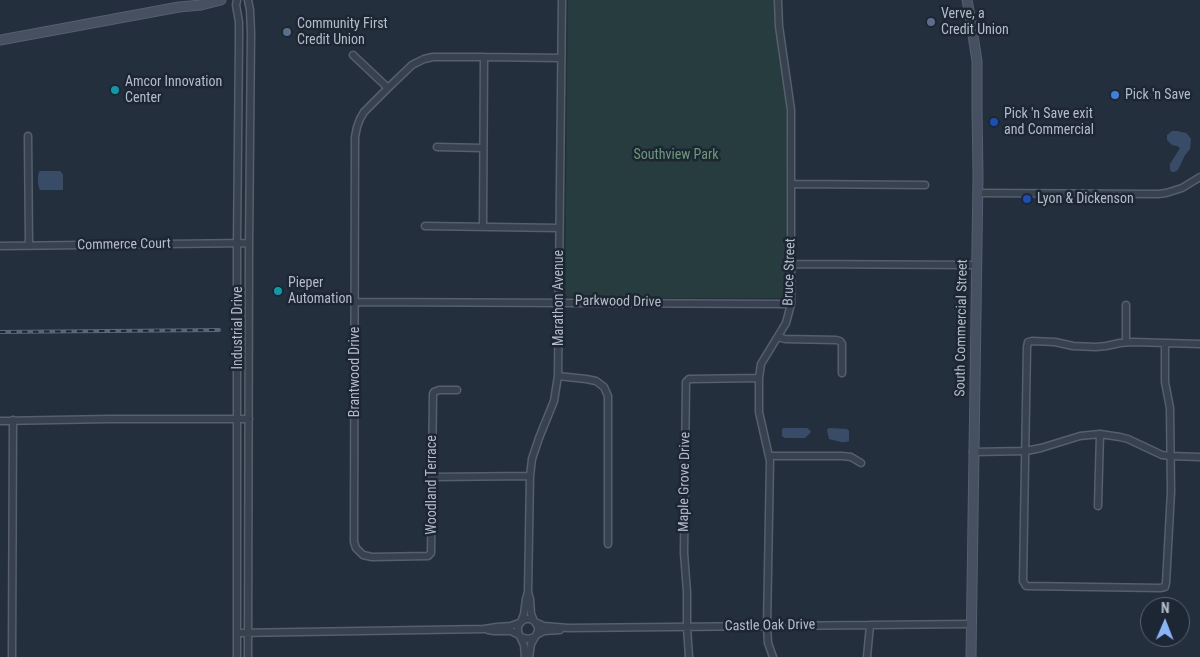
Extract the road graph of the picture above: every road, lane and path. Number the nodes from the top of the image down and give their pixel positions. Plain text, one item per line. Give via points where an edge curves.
1 (195, 0) edge
2 (221, 0) edge
3 (237, 0) edge
4 (248, 0) edge
5 (562, 0) edge
6 (778, 0) edge
7 (967, 0) edge
8 (179, 7) junction
9 (0, 40) edge
10 (354, 54) dead end
11 (484, 57) junction
12 (561, 58) junction
13 (388, 88) junction
14 (28, 136) dead end
15 (437, 147) dead end
16 (483, 148) junction
17 (1200, 177) edge
18 (792, 184) junction
19 (925, 185) dead end
20 (978, 193) junction
21 (425, 226) dead end
22 (483, 226) junction
23 (559, 228) junction
24 (249, 243) junction
25 (237, 244) junction
26 (0, 246) edge
27 (29, 246) junction
28 (790, 264) junction
29 (976, 265) junction
30 (355, 302) junction
31 (558, 302) junction
32 (791, 304) junction
33 (1126, 305) dead end
34 (778, 337) junction
35 (1126, 342) junction
36 (1165, 343) junction
37 (1200, 344) edge
38 (842, 373) dead end
39 (558, 376) junction
40 (760, 378) junction
41 (457, 390) dead end
42 (13, 420) junction
43 (238, 420) junction
44 (249, 420) junction
45 (0, 421) edge
46 (1100, 434) junction
47 (1026, 451) junction
48 (974, 452) junction
49 (769, 456) junction
50 (1170, 456) junction
51 (1200, 457) edge
52 (861, 463) dead end
53 (530, 476) junction
54 (432, 477) junction
55 (1098, 506) dead end
56 (608, 544) dead end
57 (356, 548) joint
58 (528, 592) junction
59 (520, 622) junction
60 (535, 622) junction
61 (971, 624) junction
62 (870, 625) junction
63 (768, 626) junction
64 (687, 627) junction
65 (568, 628) junction
66 (484, 629) junction
67 (237, 633) junction
68 (249, 633) junction
69 (520, 636) junction
70 (535, 636) junction
71 (12, 657) edge
72 (237, 657) edge
73 (248, 657) edge
74 (527, 657) edge
75 (689, 657) edge
76 (773, 657) edge
77 (867, 657) edge
78 (971, 657) edge

1 - 8 main road
2 - 8 main road
3 - 25 street, Industrial Drive
4 - 24 street, Industrial Drive via 251,34
5 - 12 street, Marathon Avenue
6 - 18 street, Bruce Street via 791,102
7 - 20 main road, South Commercial Street via 977,61
8 - 9 main road
10 - 13 street
11 - 12 street, Brantwood Drive
11 - 13 street, Brantwood Drive via 424,59 412,65
11 - 16 street
12 - 23 street, Marathon Avenue
13 - 30 street, Brantwood Drive via 362,115 356,131
14 - 27 street
15 - 16 street
16 - 22 street
17 - 20 street via 1182,188 1158,194
18 - 19 street
18 - 28 street, Bruce Street
20 - 29 main road, South Commercial Street
21 - 22 street
22 - 23 street
23 - 31 street, Marathon Avenue
24 - 25 street, Commerce Court
24 - 44 street, Industrial Drive
25 - 27 street, Commerce Court
25 - 43 street, Industrial Drive
26 - 27 street, Commerce Court
28 - 29 street
28 - 32 street, Bruce Street
29 - 48 main road, South Commercial Street
30 - 31 street, Parkwood Drive
30 - 57 street, Brantwood Drive
31 - 32 street, Parkwood Drive
31 - 39 street, Marathon Avenue
32 - 34 street, Bruce Street
33 - 35 street
34 - 38 street via 840,341
34 - 40 street, Bruce Street via 761,364
35 - 36 street
35 - 47 street via 1096,347 1028,342
36 - 37 street
36 - 50 street
39 - 53 street, Marathon Avenue via 554,401 535,448
39 - 56 street via 596,381 608,396
40 - 49 street, Bruce Street via 760,418
40 - 64 street, Maple Grove Drive via 689,379 686,382 684,553
41 - 54 street, Woodland Terrace via 438,390 432,394
42 - 43 street
42 - 45 street
42 - 71 street
43 - 44 street
43 - 67 street, Industrial Drive
44 - 68 street, Industrial Drive
46 - 47 street via 1080,436
46 - 50 street via 1120,436
46 - 55 street
47 - 48 street
47 - 50 street via 1023,581 1029,587 1165,587
48 - 61 main road, South Commercial Street
49 - 52 street via 842,456
49 - 63 street, Bruce Street
50 - 51 street
53 - 54 street
53 - 58 street, Marathon Avenue
54 - 57 street, Woodland Terrace via 430,555 372,557 363,555
58 - 59 street, Marathon Avenue
58 - 60 street, Marathon Avenue
59 - 60 street via 527,619
59 - 66 street
59 - 69 street via 517,629
60 - 65 street, Castle Oak Drive
60 - 70 street via 538,629
61 - 62 street, Castle Oak Drive
61 - 78 main road, South Commercial Street
62 - 63 street, Castle Oak Drive
62 - 77 street
63 - 64 street, Castle Oak Drive
63 - 76 street, Bruce Street via 768,643
64 - 65 street, Castle Oak Drive
64 - 75 street, Maple Grove Drive
65 - 70 street, Castle Oak Drive via 544,631
66 - 68 street
66 - 69 street via 511,631
67 - 68 street
67 - 72 street, Industrial Drive
68 - 73 street, Industrial Drive
69 - 70 street via 528,639
69 - 74 street
70 - 74 street

